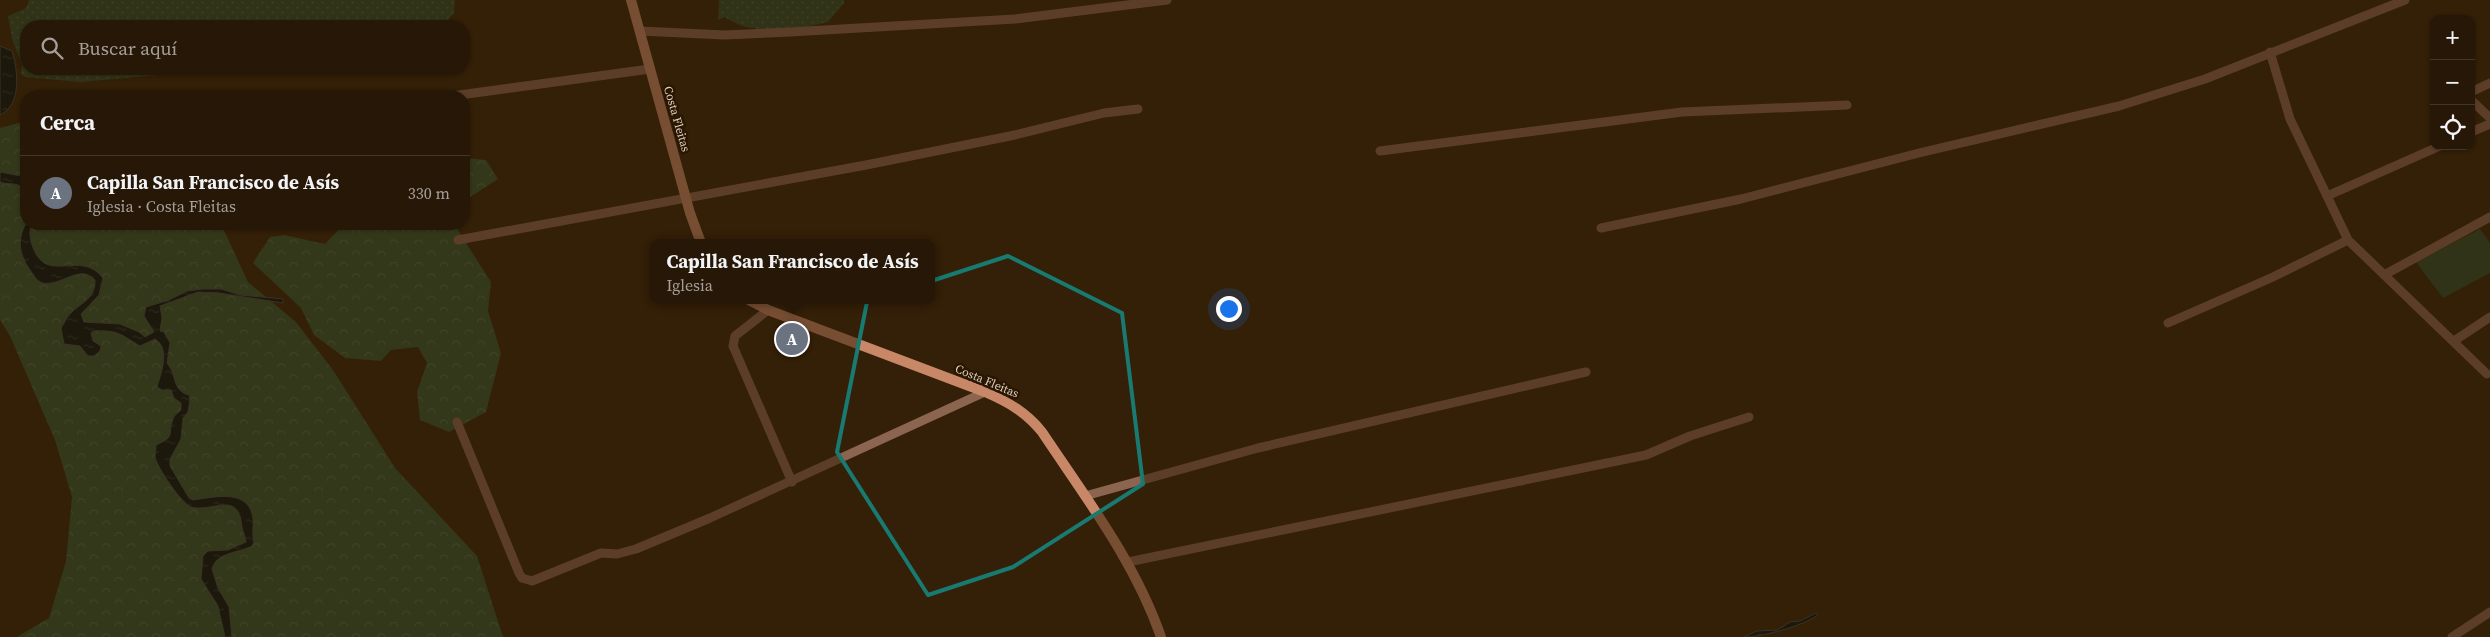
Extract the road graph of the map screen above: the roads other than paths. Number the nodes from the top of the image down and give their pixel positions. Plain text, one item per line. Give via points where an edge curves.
1 (631, 0) edge
2 (1167, 0) edge
3 (2405, 0) edge
4 (640, 31) junction
5 (2270, 52) junction
6 (650, 68) junction
7 (2490, 83) edge
8 (2475, 90) edge
9 (470, 93) edge
10 (2475, 104) edge
11 (1847, 105) dead end
12 (1138, 109) dead end
13 (2490, 118) edge
14 (2490, 124) edge
15 (2475, 130) edge
16 (2431, 150) edge
17 (1380, 151) dead end
18 (2327, 196) junction
19 (686, 197) junction
20 (2490, 217) edge
21 (1601, 228) dead end
22 (700, 239) edge
23 (458, 240) dead end
24 (2348, 240) junction
25 (2384, 275) junction
26 (756, 304) edge
27 (768, 310) junction
28 (2490, 317) edge
29 (2168, 323) dead end
30 (2454, 341) junction
31 (1586, 372) dead end
32 (2487, 374) dead end
33 (985, 392) junction
34 (1749, 417) dead end
35 (457, 422) dead end
36 (792, 482) junction
37 (1085, 496) junction
38 (1128, 562) junction
39 (2490, 612) edge
40 (1161, 637) edge
41 (2452, 637) edge

1 - 4 main road, Costa Fleitas
2 - 4 street via 1015,18 790,32
3 - 5 street
4 - 6 main road, Costa Fleitas
5 - 18 street via 2290,119
5 - 21 street via 2204,79 2119,106 1740,199
6 - 9 street
6 - 19 main road, Costa Fleitas
7 - 8 street
10 - 13 street
11 - 17 street via 1682,112
12 - 19 street via 1104,113 1015,136
14 - 15 street
16 - 18 street
18 - 24 street
19 - 22 main road, Costa Fleitas
19 - 23 street
20 - 25 street
24 - 25 street
24 - 29 street
25 - 30 street
26 - 27 main road, Costa Fleitas
27 - 33 main road, Costa Fleitas
27 - 36 street via 735,336 733,346
28 - 30 street
30 - 32 street
31 - 37 street via 1258,448
33 - 36 street
33 - 37 main road, Costa Fleitas via 1030,417
34 - 38 street via 1690,436 1646,455
35 - 36 street via 519,573 522,578 532,581 601,553 617,554 636,549
37 - 38 main road, Costa Fleitas
38 - 40 main road, Costa Fleitas
39 - 41 street

